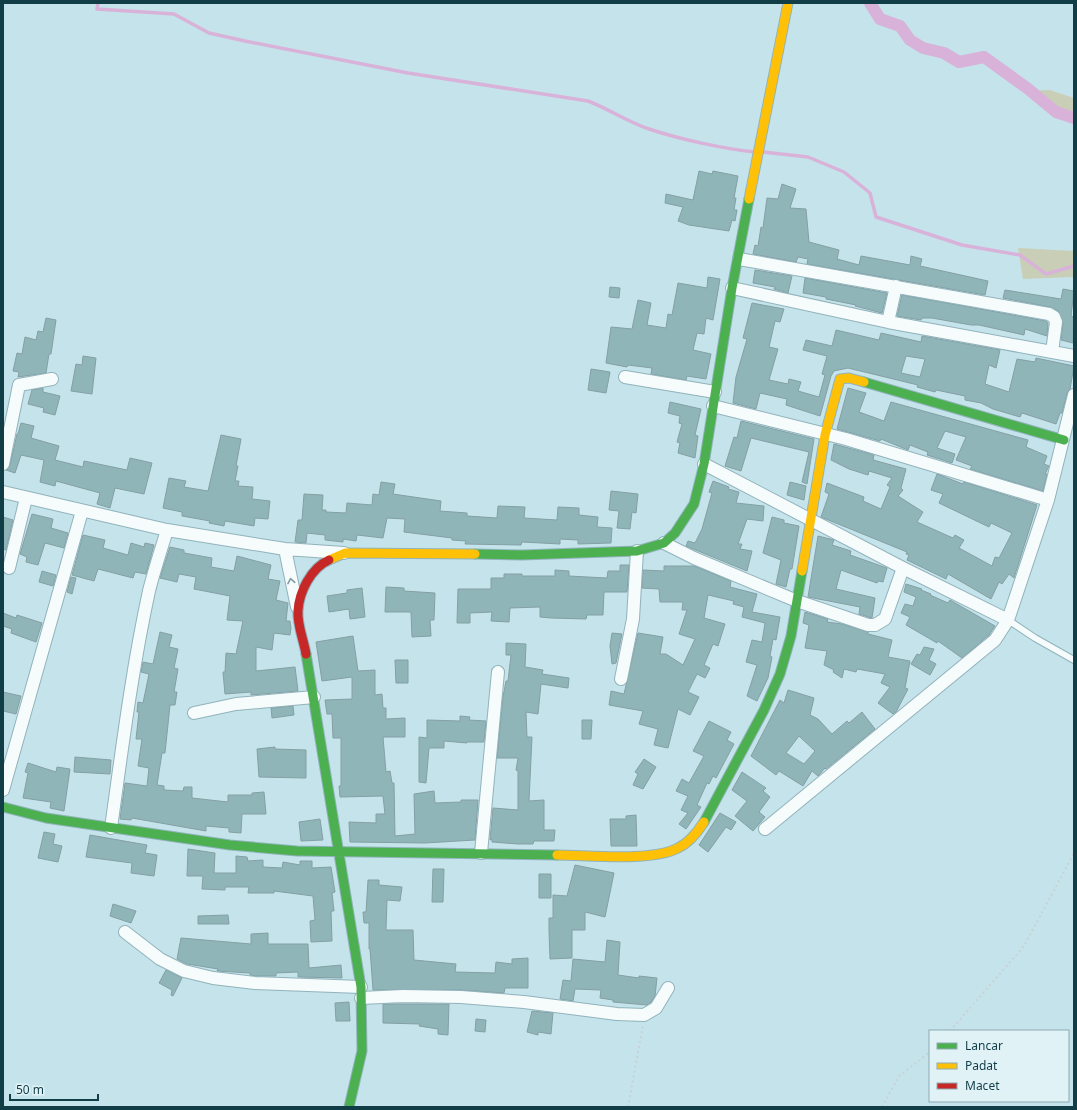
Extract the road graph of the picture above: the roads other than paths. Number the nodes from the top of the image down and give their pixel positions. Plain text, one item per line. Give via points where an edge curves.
1 (788, 3) edge
2 (739, 259) junction
3 (896, 286) junction
4 (732, 288) junction
5 (888, 322) junction
6 (1052, 352) junction
7 (1074, 356) edge
8 (625, 377) dead end
9 (52, 379) dead end
10 (715, 392) junction
11 (1074, 395) edge
12 (713, 406) junction
13 (825, 435) junction
14 (1064, 440) junction
15 (3, 464) edge
16 (704, 464) junction
17 (3, 492) edge
18 (26, 498) junction
19 (1048, 500) junction
20 (82, 510) junction
21 (810, 520) junction
22 (167, 530) junction
23 (664, 543) junction
24 (285, 549) junction
25 (637, 551) junction
26 (346, 553) junction
27 (10, 568) dead end
28 (903, 568) junction
29 (797, 601) junction
30 (298, 612) junction
31 (1008, 620) junction
32 (1074, 660) edge
33 (498, 672) dead end
34 (621, 679) dead end
35 (314, 697) junction
36 (194, 713) dead end
37 (3, 790) edge
38 (3, 807) edge
39 (111, 828) junction
40 (765, 829) dead end
41 (339, 853) junction
42 (481, 853) junction
43 (125, 932) dead end
44 (668, 988) dead end
45 (361, 993) junction
46 (349, 1107) edge

1 - 2 main road
2 - 3 street
2 - 4 main road
3 - 5 street
3 - 6 street via 1052,315 1056,322
4 - 5 street
4 - 10 main road
5 - 6 street
6 - 7 street
8 - 10 street
9 - 15 street via 19,385
10 - 12 main road
11 - 14 street
12 - 13 street
12 - 16 main road
13 - 14 main road via 840,379 849,378
13 - 19 street via 846,439
13 - 21 main road
14 - 19 street
16 - 21 street
16 - 23 main road via 694,504 675,533
17 - 18 street
18 - 20 street
18 - 27 street
19 - 31 street
20 - 22 street
20 - 37 street
21 - 28 street
21 - 29 main road
22 - 24 street
22 - 39 street via 150,590 138,650
23 - 25 main road
23 - 29 street
24 - 26 street
30 -> 24 street
25 - 26 main road via 522,556
25 - 34 street via 634,614
26 - 30 main road via 324,562 313,571 302,593
28 - 29 street via 885,619 875,625 861,624
28 - 31 street
29 - 42 main road via 788,651 773,692 699,829 689,841 667,854 656,856
30 - 35 main road
31 - 32 lane
31 - 40 street via 985,650
33 - 42 street
35 - 36 street via 236,704
35 - 41 main road
38 - 39 main road via 46,818
39 - 41 main road via 230,845
41 - 42 main road
41 - 45 main road
43 - 45 street via 160,959 184,971 213,978
44 - 45 street via 656,1008 644,1015 461,997
45 - 46 main road via 362,1051

